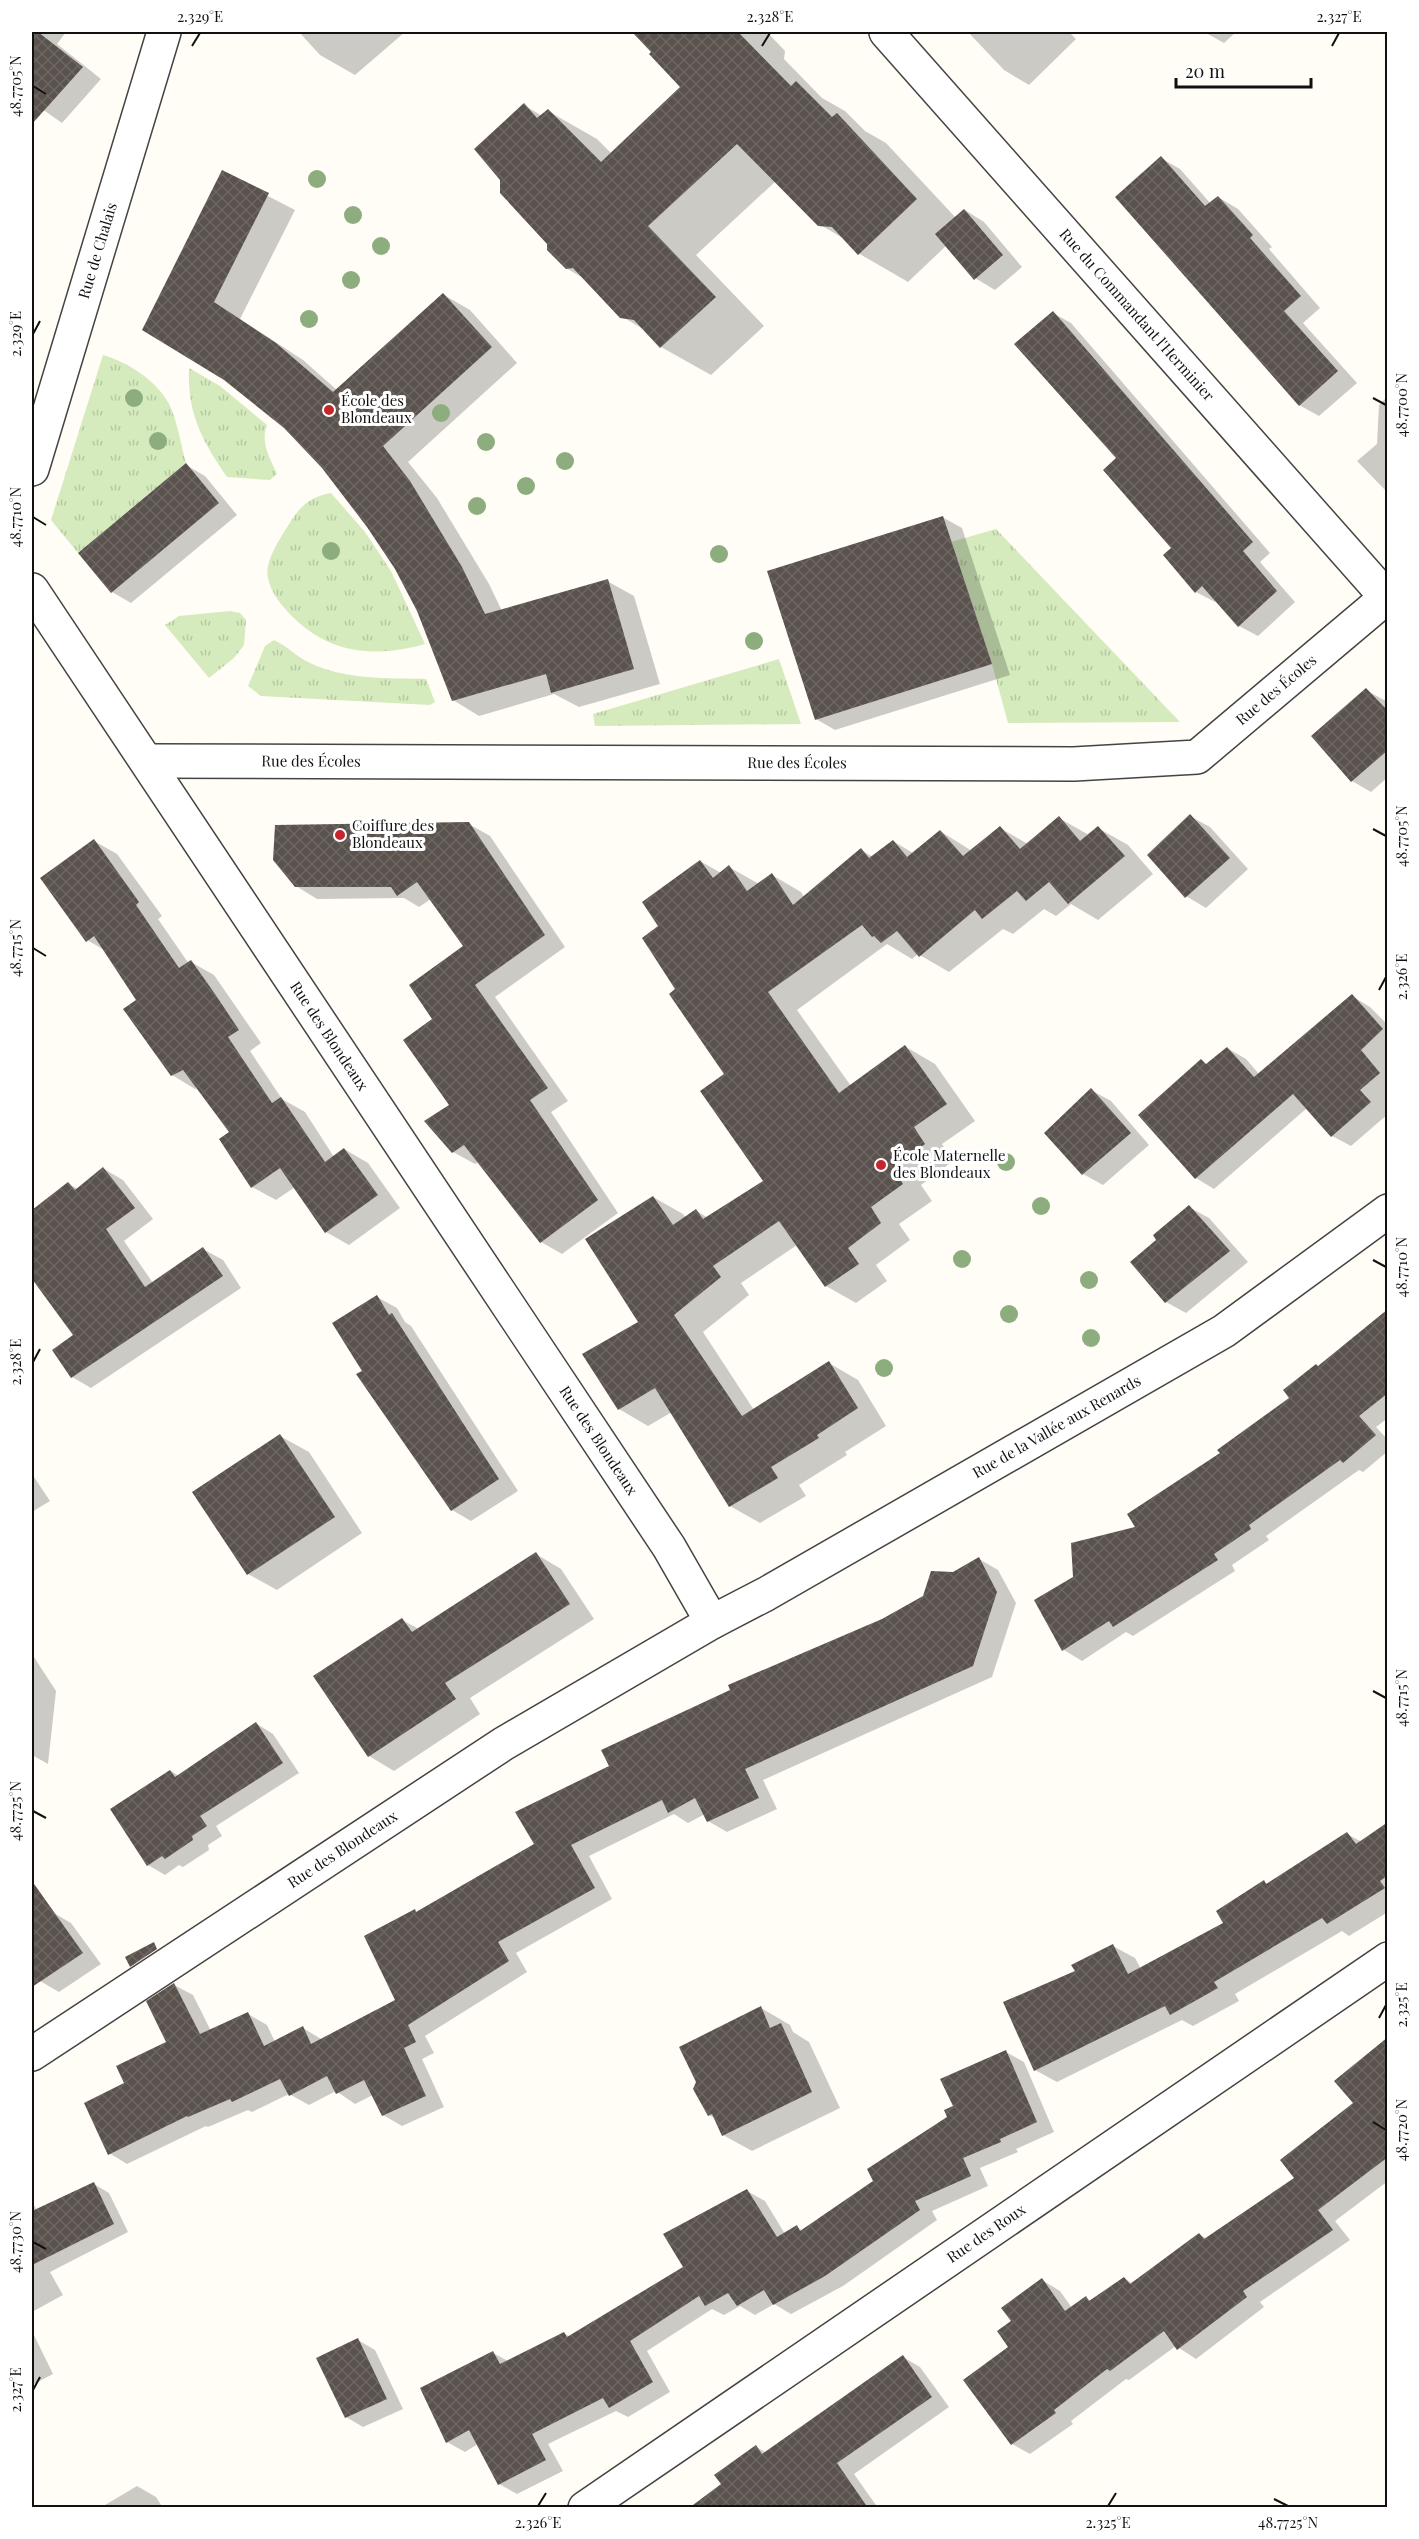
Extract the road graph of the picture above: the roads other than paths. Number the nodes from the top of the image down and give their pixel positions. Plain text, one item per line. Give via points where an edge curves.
1 (165, 32) edge
2 (886, 32) edge
3 (32, 469) edge
4 (32, 590) edge
5 (1387, 598) edge
6 (147, 761) junction
7 (1388, 1211) edge
8 (712, 1622) junction
9 (1388, 1959) edge
10 (32, 2054) edge
11 (585, 2508) edge

1 - 3 street, Rue de Chalais
2 - 5 street, Rue du Commandant l'Herminier
4 - 6 street, Rue des Blondeaux
5 - 6 street, Rue des Écoles via 1197,757 1074,764
6 - 8 street, Rue des Blondeaux via 669,1547
7 - 8 street, Rue de la Vallée aux Renards via 1224,1331
8 - 10 street, Rue des Blondeaux via 502,1744
9 - 11 street, Rue des Roux

